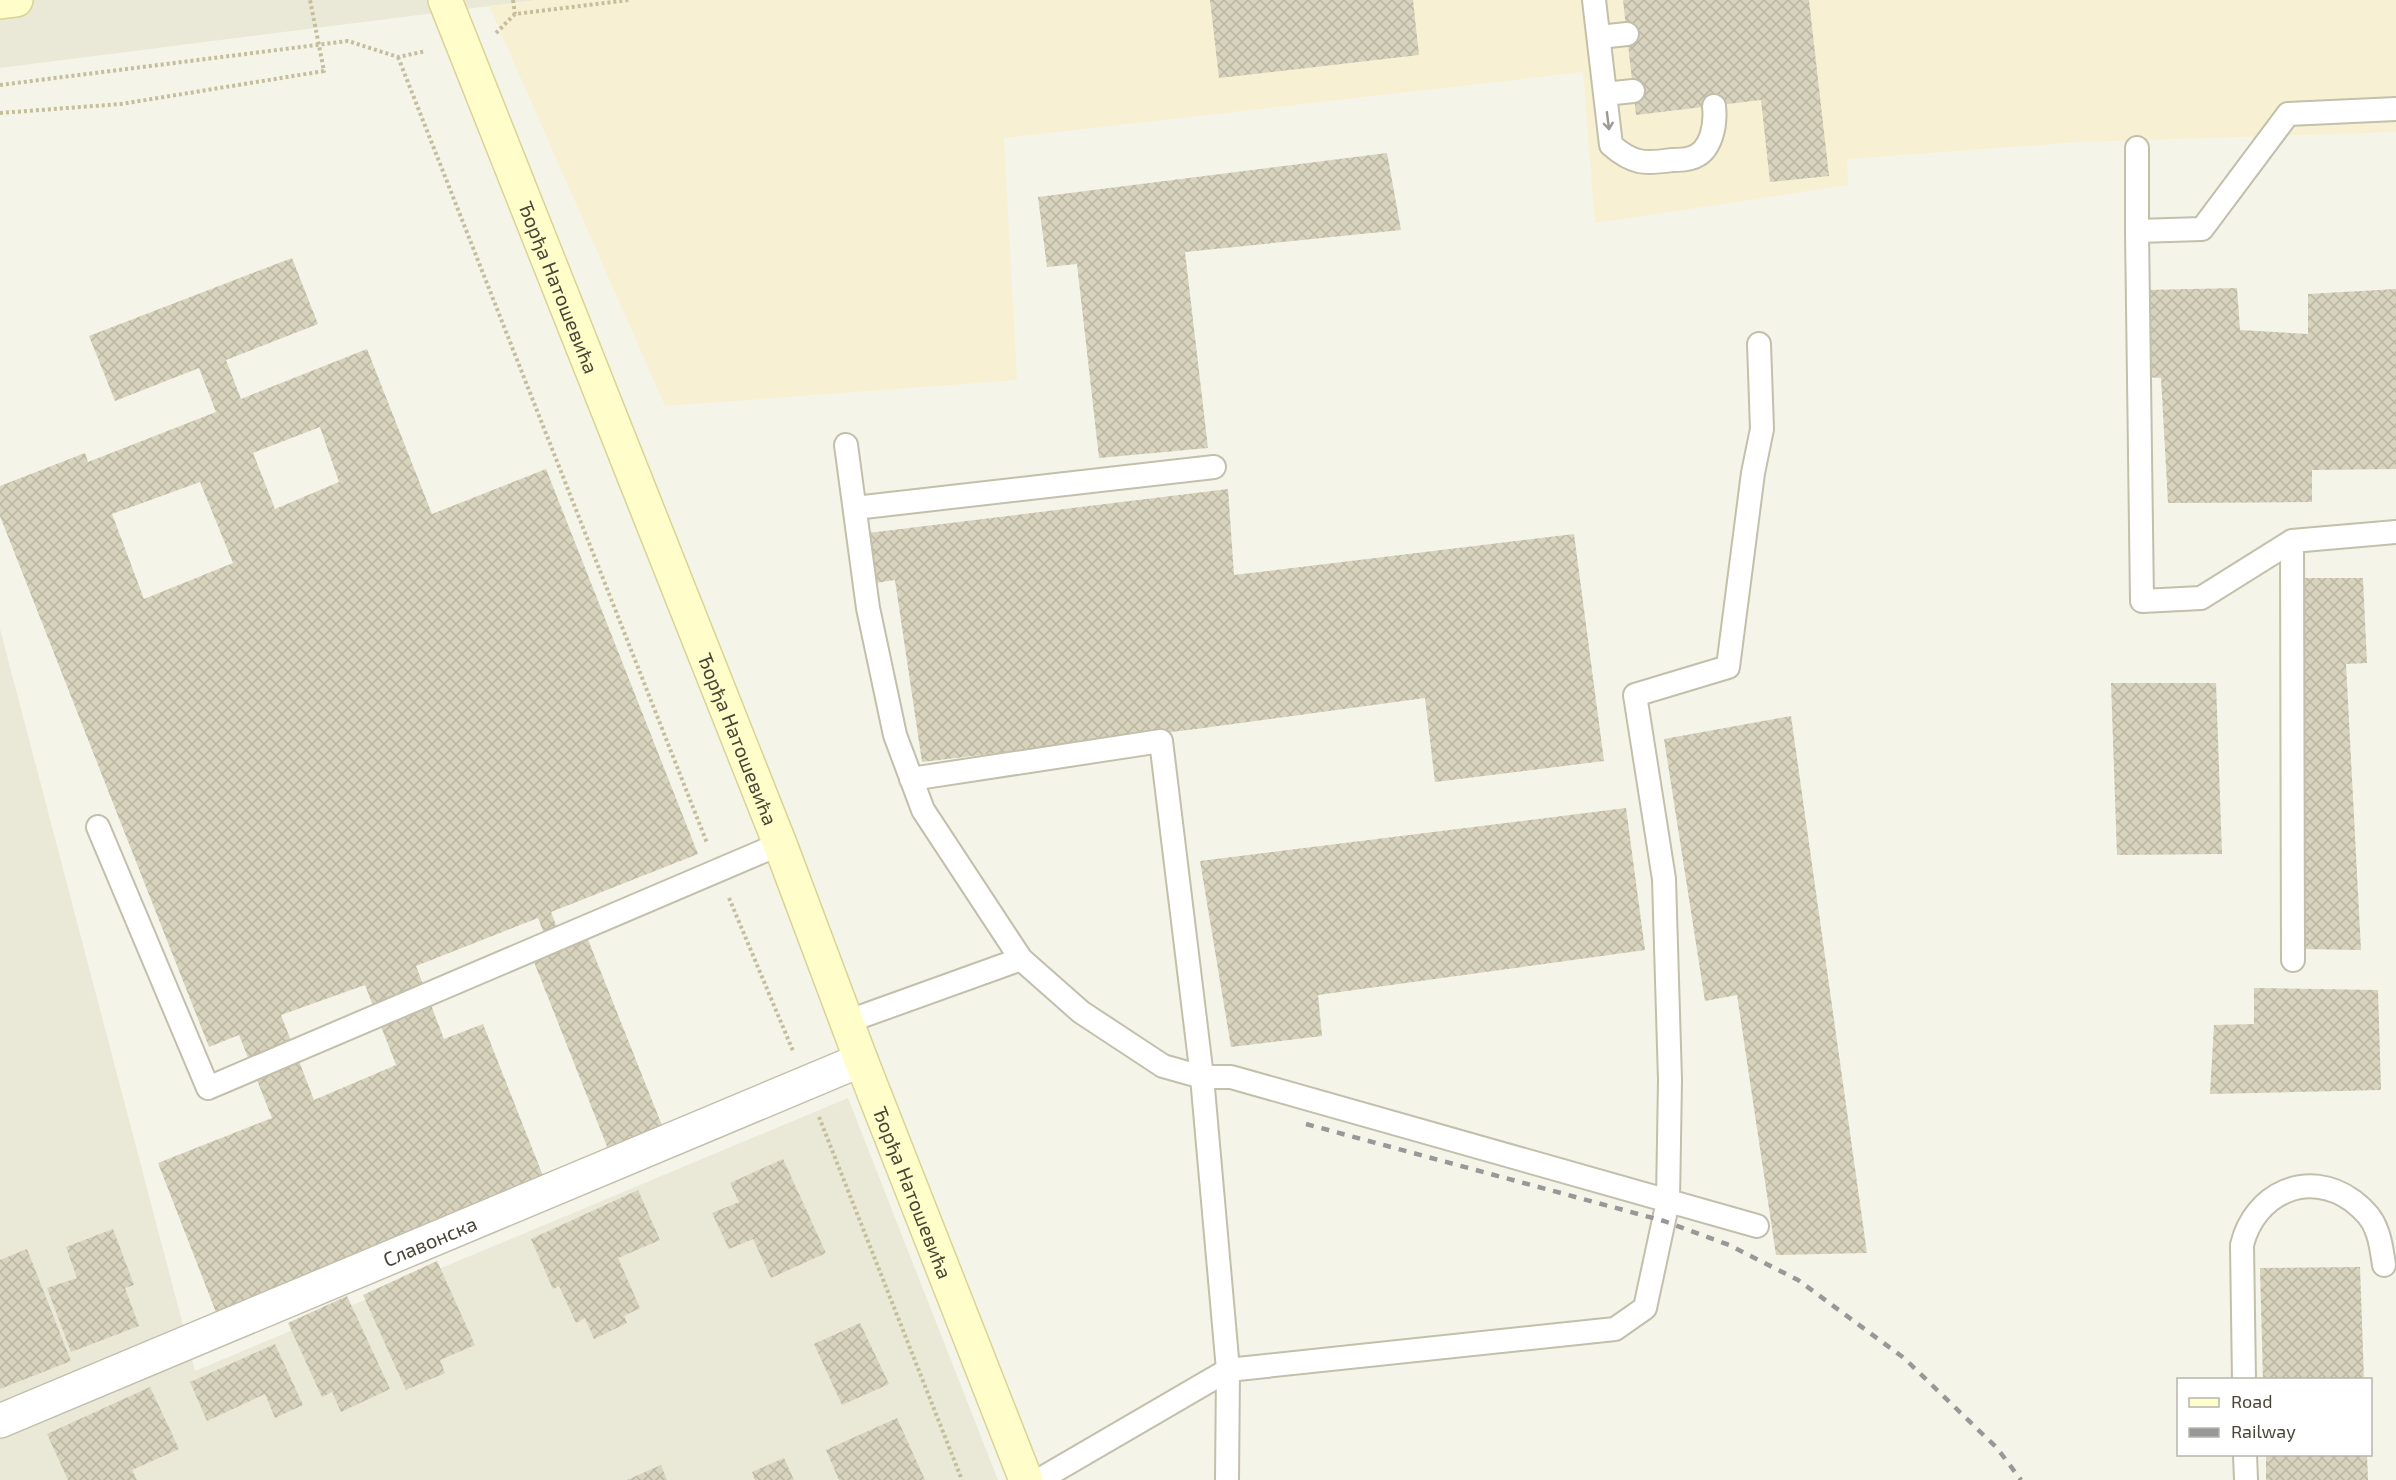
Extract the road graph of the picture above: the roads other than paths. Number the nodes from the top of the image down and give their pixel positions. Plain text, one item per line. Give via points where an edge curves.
1 (16, 0) edge
2 (445, 0) edge
3 (1594, 0) edge
4 (0, 2) edge
5 (1627, 34) dead end
6 (1599, 38) junction
7 (1633, 91) dead end
8 (1605, 94) junction
9 (1714, 106) dead end
10 (2396, 109) edge
11 (2137, 148) dead end
12 (2137, 231) junction
13 (1759, 344) dead end
14 (846, 445) dead end
15 (1214, 467) dead end
16 (855, 508) junction
17 (2396, 532) edge
18 (2292, 541) junction
19 (911, 779) junction
20 (98, 826) dead end
21 (780, 844) junction
22 (1021, 959) junction
23 (2293, 960) dead end
24 (846, 1022) junction
25 (861, 1060) junction
26 (1202, 1077) junction
27 (1668, 1201) junction
28 (1757, 1226) dead end
29 (2384, 1265) dead end
30 (1228, 1370) junction
31 (2244, 1378) edge
32 (0, 1421) edge
33 (2245, 1456) edge
34 (1026, 1480) edge
35 (1039, 1480) edge
36 (1227, 1480) edge
37 (2246, 1480) edge

1 - 4 street
2 - 21 street, Ђорђа Натошевића
3 - 6 lane
5 - 6 lane
6 - 8 lane
7 - 8 lane
8 -> 9 lane via 1611,145 1624,157 1640,162 1693,158 1713,133
10 - 12 lane via 2288,114 2202,229
11 - 12 lane
12 - 18 lane via 2142,602 2201,597
13 - 27 lane via 1762,429 1728,667 1635,695 1664,879 1670,1080
14 - 16 lane
15 - 16 lane
16 - 19 lane via 868,608 895,735
17 - 18 lane
18 - 23 lane
19 - 22 lane via 923,810
19 - 26 lane via 1161,741
20 - 21 lane via 208,1088
21 - 24 street, Ђорђа Натошевића
22 - 24 lane
22 - 26 lane via 1081,1012 1163,1066
24 - 25 street, Ђорђа Натошевића
25 - 32 street, Славонска
25 - 34 street, Ђорђа Натошевића
26 - 27 lane via 1231,1077
26 - 30 lane
27 - 28 lane
27 - 30 lane via 1645,1308 1615,1329
29 - 31 lane via 2376,1227 2363,1209 2334,1190 2295,1188 2265,1203 2241,1245
30 - 35 lane
30 - 36 lane
33 - 37 lane

